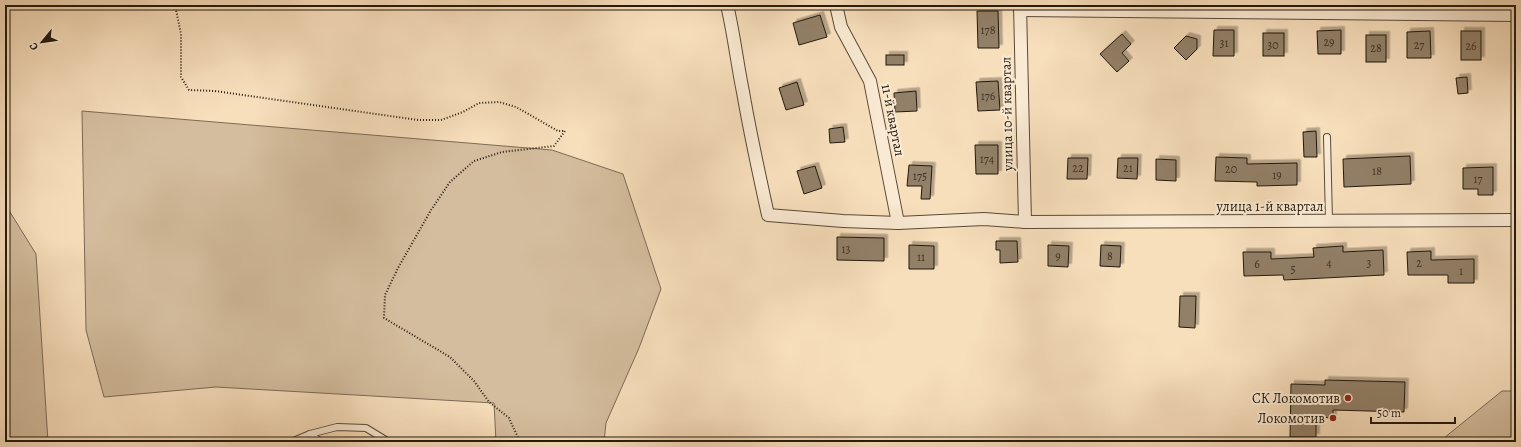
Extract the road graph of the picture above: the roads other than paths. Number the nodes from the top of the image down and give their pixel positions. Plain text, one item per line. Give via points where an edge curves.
1 (727, 5) edge
2 (836, 5) edge
3 (1020, 8) edge
4 (1516, 15) edge
5 (1327, 137) dead end
6 (1516, 220) edge
7 (1329, 221) junction
8 (1025, 222) junction
9 (898, 223) junction
10 (310, 434) junction
11 (291, 442) edge
12 (321, 442) edge
13 (389, 442) edge

1 - 9 street, улица 1-й квартал via 768,214
2 - 9 street, 11-й квартал via 842,27 870,81
3 - 4 street
3 - 8 street, улица 10-й квартал
5 - 7 lane
6 - 7 street, улица 1-й квартал
7 - 8 street, улица 1-й квартал
8 - 9 street, улица 1-й квартал via 984,219
10 - 11 lane
10 - 12 lane
10 - 13 lane via 337,427 366,428

